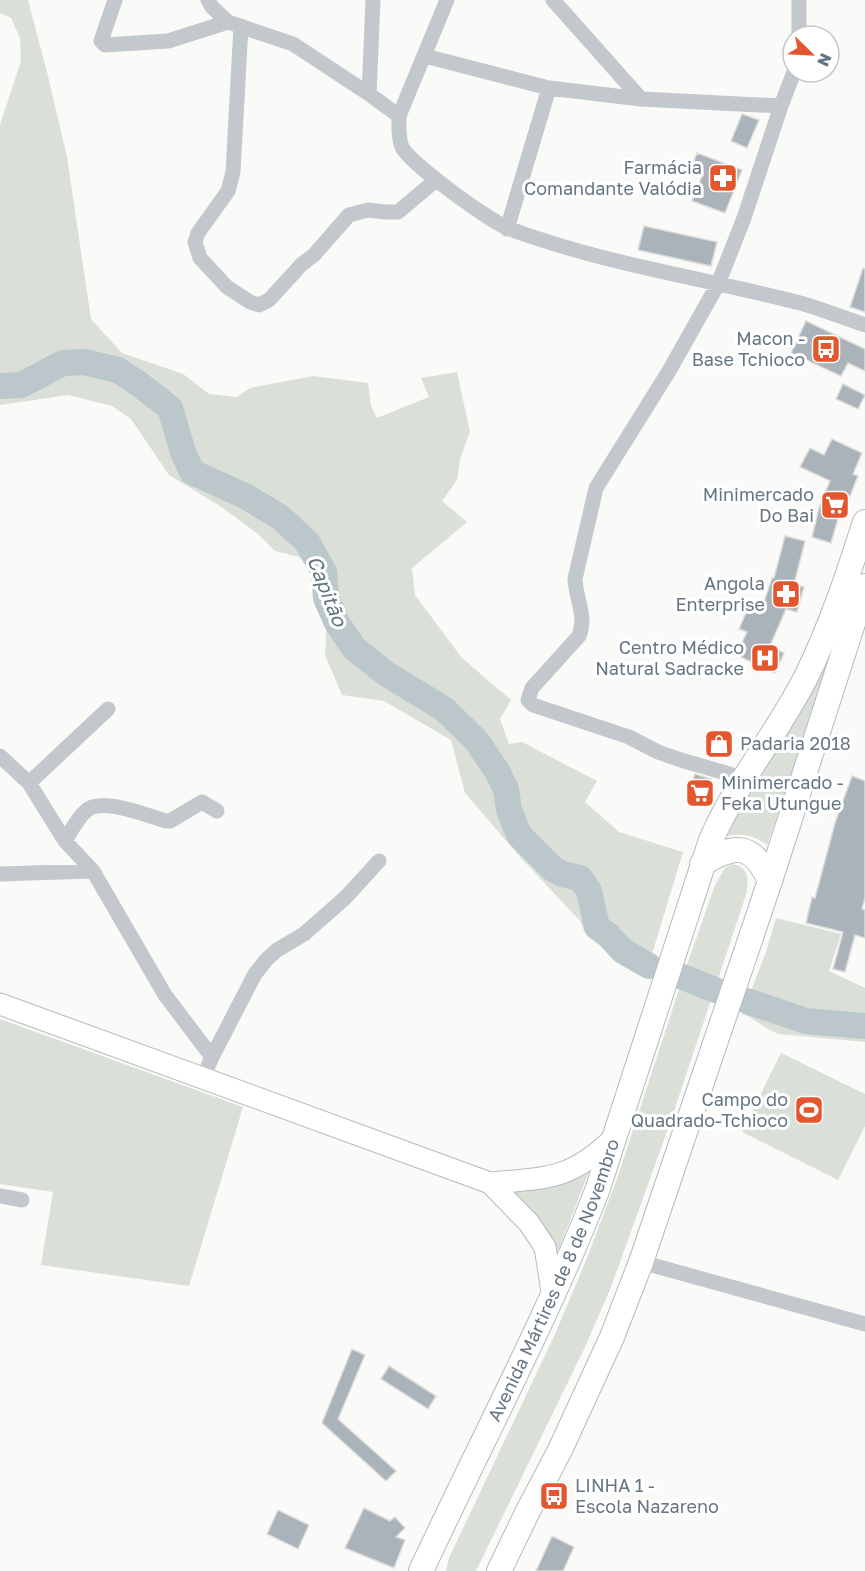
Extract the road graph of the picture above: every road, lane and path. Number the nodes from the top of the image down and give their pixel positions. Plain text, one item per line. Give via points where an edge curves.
1 (115, 0) edge
2 (208, 0) edge
3 (373, 0) edge
4 (447, 0) edge
5 (553, 0) edge
6 (799, 0) edge
7 (234, 24) junction
8 (799, 24) edge
9 (425, 56) junction
10 (789, 84) edge
11 (549, 88) junction
12 (369, 94) junction
13 (641, 99) junction
14 (781, 106) junction
15 (399, 116) junction
16 (436, 180) junction
17 (507, 229) junction
18 (718, 284) junction
19 (865, 325) edge
20 (865, 522) edge
21 (865, 586) edge
22 (108, 709) dead end
23 (0, 756) edge
24 (743, 778) junction
25 (28, 783) junction
26 (217, 811) dead end
27 (65, 841) junction
28 (379, 861) dead end
29 (702, 864) junction
30 (93, 871) junction
31 (0, 874) edge
32 (770, 882) junction
33 (0, 1004) edge
34 (212, 1057) junction
35 (203, 1078) junction
36 (614, 1138) junction
37 (490, 1184) junction
38 (0, 1196) edge
39 (22, 1200) dead end
40 (641, 1262) junction
41 (553, 1298) junction
42 (865, 1324) edge
43 (428, 1564) edge
44 (499, 1571) edge

1 - 7 street via 101,41 105,45 168,41
2 - 7 street
3 - 12 street
4 - 9 street
5 - 13 street
6 - 8 street
7 - 12 street via 293,44
7 - 16 street via 233,172 228,191 195,242 200,258 227,287 259,305 270,300 349,215 368,210 398,212
9 - 11 street
9 - 15 street
10 - 14 street
11 - 13 street
11 - 17 street
12 - 15 street
13 - 14 street
14 - 18 street
15 - 16 street via 402,148 411,161
16 - 17 street
17 - 18 street via 609,260
18 - 19 street via 802,304
18 - 24 street via 596,488 575,579 583,625 579,636 531,688 528,700 658,752
20 - 24 main road, Avenida Mártires de 8 de Novembro via 835,609 805,679
21 - 32 main road
22 - 25 street
23 - 25 street
24 - 29 main road, Avenida Mártires de 8 de Novembro
25 - 27 street
26 - 27 street via 202,802 166,821 129,809 96,806 86,811
27 - 30 street
28 - 34 street via 304,934 266,960
29 - 32 main road via 728,851 743,850 763,865
29 - 36 main road, Avenida Mártires de 8 de Novembro
30 - 31 street
30 - 34 street via 165,995
32 - 40 main road
33 - 35 street
34 - 35 street
35 - 37 street
36 - 37 street via 595,1156 569,1171 546,1178
36 - 41 main road, Avenida Mártires de 8 de Novembro
37 - 41 street via 529,1223 545,1247
38 - 39 street
40 - 42 street
40 - 44 main road via 612,1337
41 - 43 main road, Avenida Mártires de 8 de Novembro

